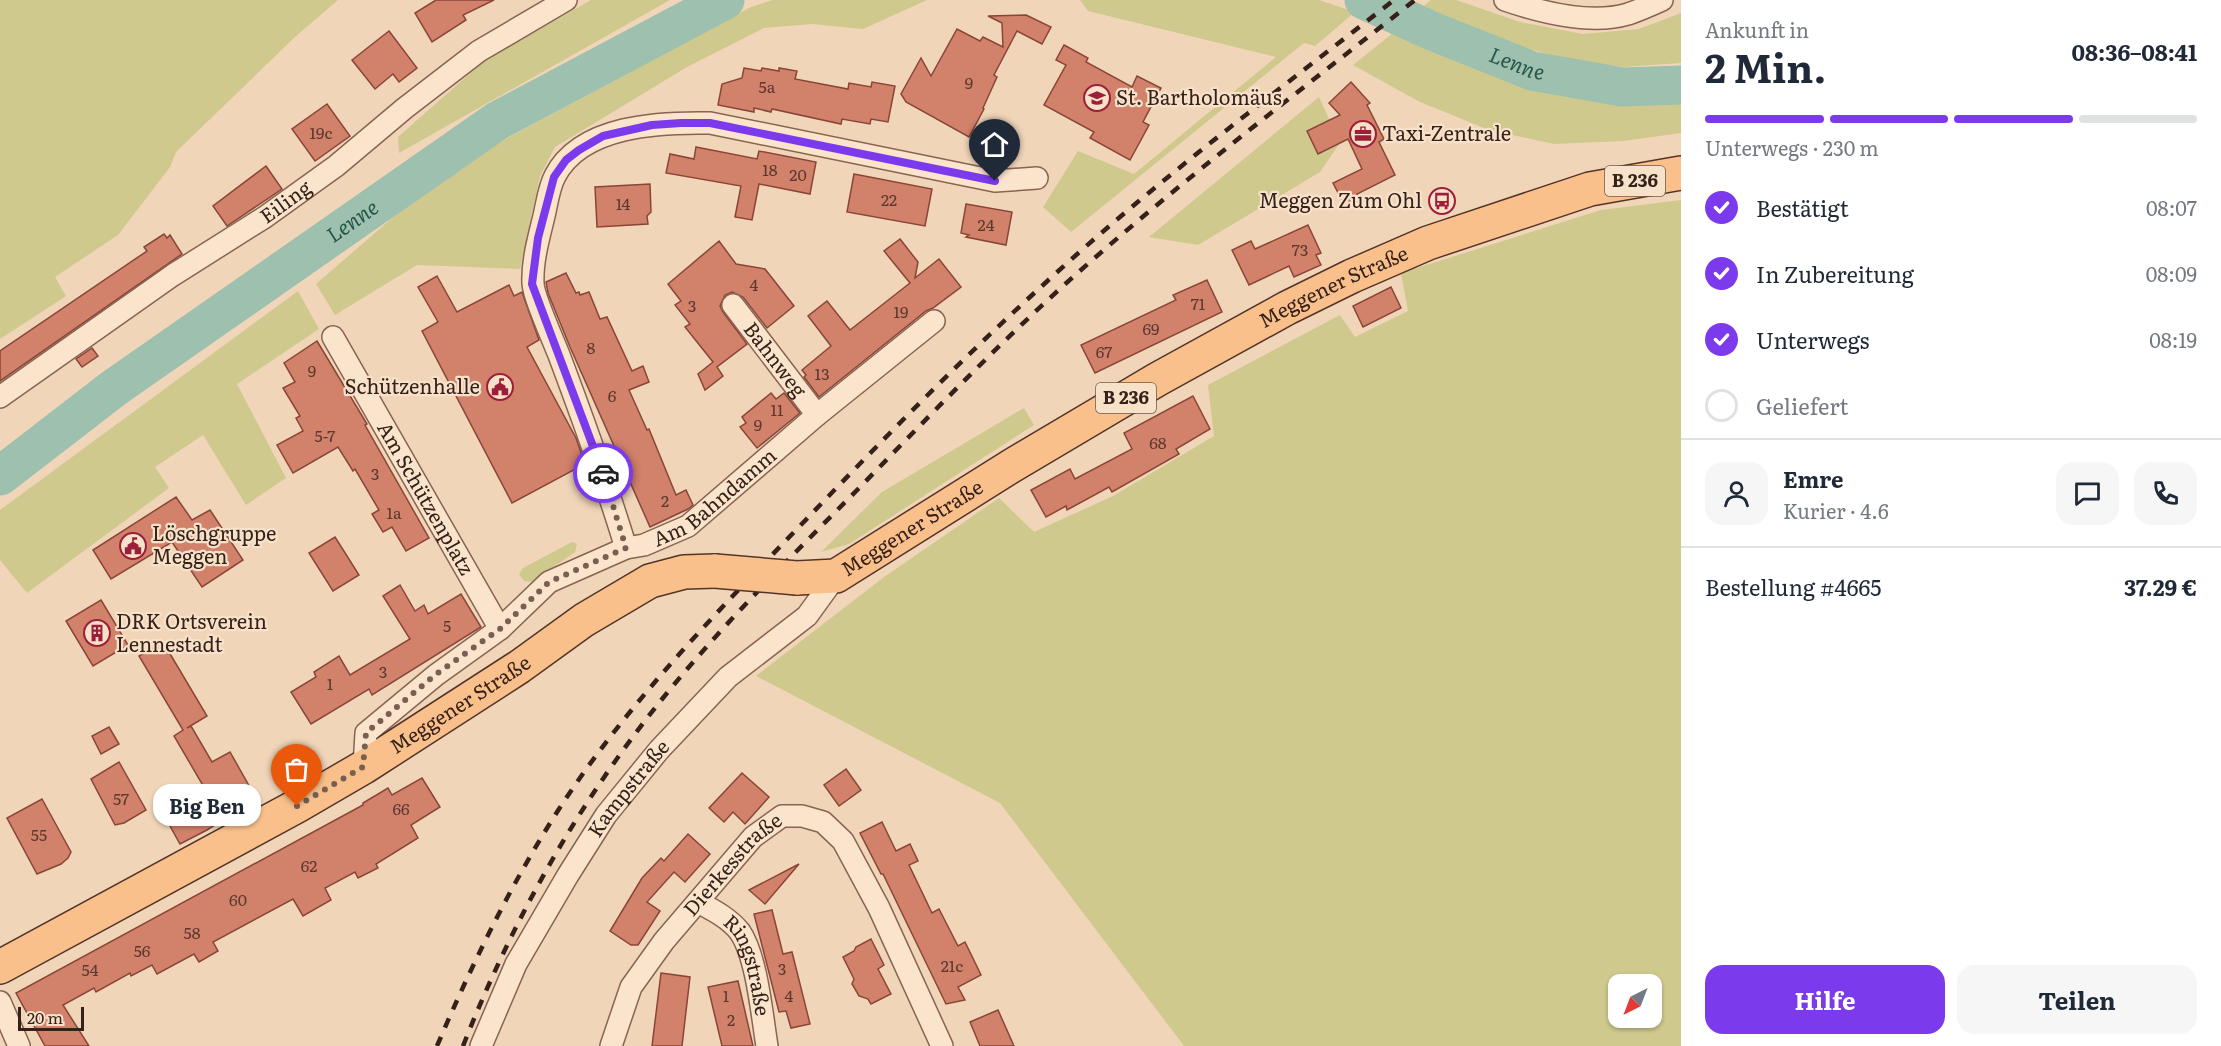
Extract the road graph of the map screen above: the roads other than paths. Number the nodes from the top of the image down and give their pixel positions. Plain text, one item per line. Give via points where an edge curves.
1 (566, 0) edge
2 (1505, 0) edge
3 (1662, 0) edge
4 (1681, 172) edge
5 (1037, 178) dead end
6 (733, 304) dead end
7 (934, 321) dead end
8 (333, 337) dead end
9 (0, 397) edge
10 (817, 415) junction
11 (626, 548) junction
12 (836, 576) junction
13 (500, 629) junction
14 (363, 767) junction
15 (698, 902) junction
16 (0, 967) edge
17 (0, 1002) edge
18 (19, 1046) edge
19 (481, 1046) edge
20 (611, 1046) edge
21 (767, 1046) edge
22 (942, 1046) edge

1 - 9 street, Eiling via 479,51 336,166
2 - 3 street via 1536,10 1586,18 1626,14
4 - 12 main road, Meggener Straße / B 236 via 1590,189 1428,243 1343,281 1158,379
5 - 11 street via 995,181 710,123 652,125 603,136 566,160 554,177 538,238 532,284 602,470
6 - 10 street, Bahnweg
7 - 10 street, Am Bahndamm
8 - 13 street, Am Schützenplatz
10 - 11 street, Am Bahndamm via 688,526 644,545
11 - 13 street, Am Bahndamm via 549,582
12 - 14 main road, Meggener Straße / B 236, bridge via 797,578 716,571 684,572 650,580
12 - 19 street, Kampstraße via 807,616 728,677 659,750 606,815 516,964
13 - 14 street, Am Bahndamm via 366,733
14 - 16 main road, Meggener Straße / B 236
15 - 20 street, Dierkesstraße via 631,987
15 - 21 street, Ringstraße via 740,932 750,954
15 - 22 street, Dierkesstraße via 753,837 782,816 823,822 843,841 879,908
17 - 18 street

